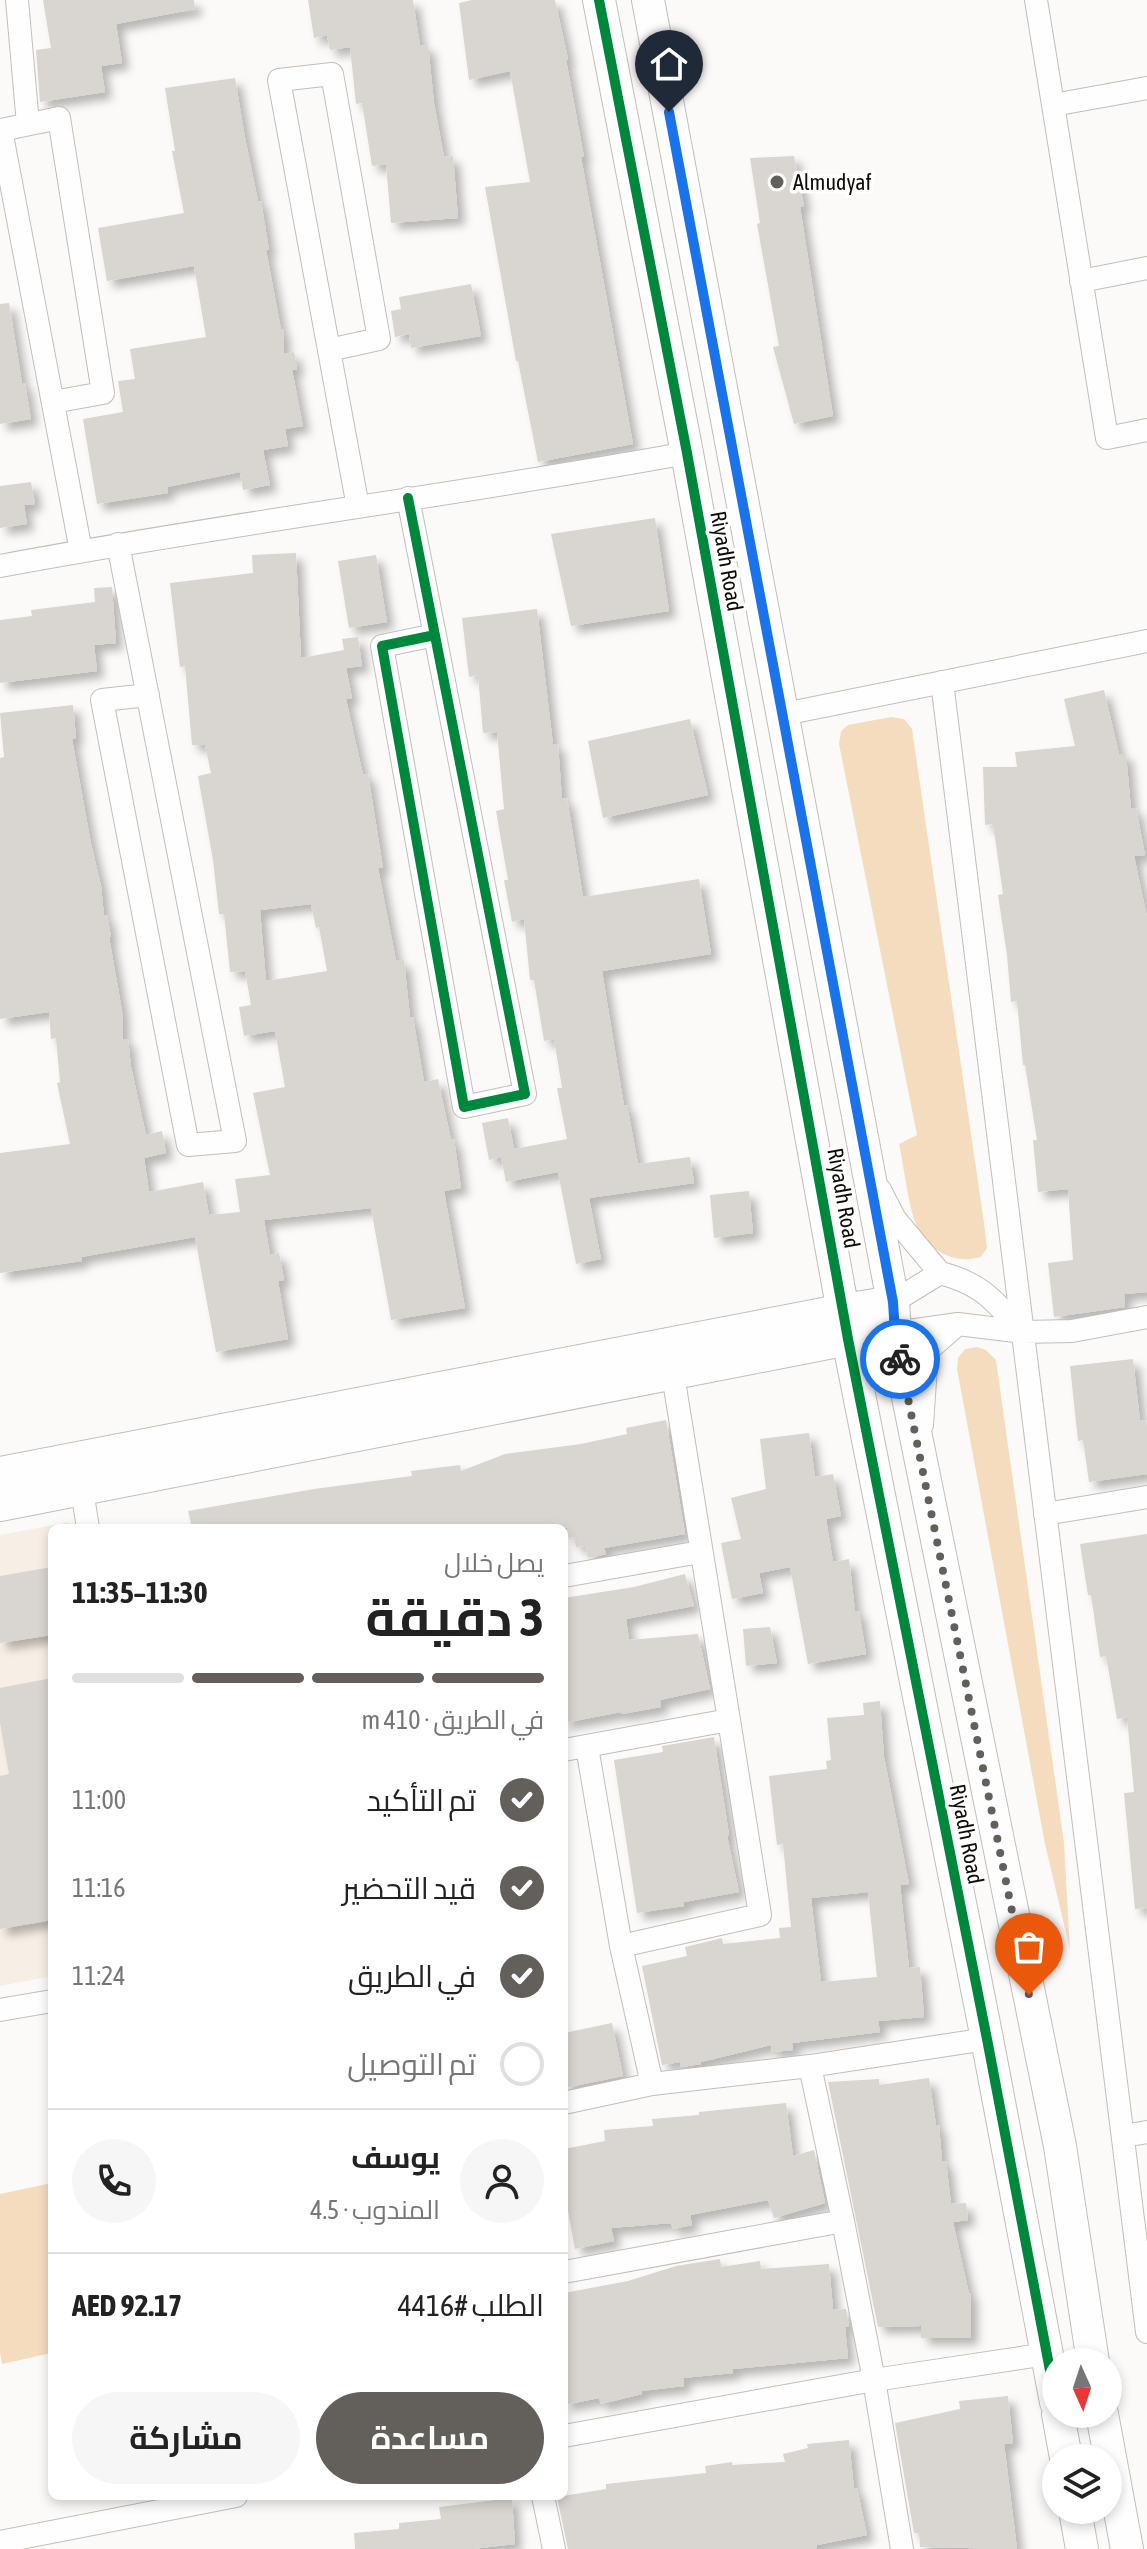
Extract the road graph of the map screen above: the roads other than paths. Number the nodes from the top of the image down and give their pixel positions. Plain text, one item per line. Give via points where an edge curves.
1 (17, 0) edge
2 (599, 0) edge
3 (648, 0) edge
4 (1036, 0) edge
5 (1147, 88) edge
6 (1053, 105) junction
7 (28, 124) junction
8 (1147, 268) edge
9 (1081, 281) junction
10 (329, 350) junction
11 (53, 402) junction
12 (1147, 430) edge
13 (687, 453) junction
14 (408, 498) junction
15 (358, 507) junction
16 (118, 544) junction
17 (81, 551) junction
18 (0, 566) edge
19 (435, 635) junction
20 (1147, 641) edge
21 (942, 682) junction
22 (148, 695) junction
23 (784, 714) junction
24 (866, 1162) junction
25 (940, 1273) junction
26 (1147, 1317) edge
27 (894, 1318) junction
28 (846, 1324) junction
29 (958, 1324) junction
30 (1008, 1326) junction
31 (673, 1375) junction
32 (919, 1450) junction
33 (0, 1473) edge
34 (82, 1490) junction
35 (1147, 1497) edge
36 (0, 1505) edge
37 (1045, 1514) junction
38 (87, 1524) edge
39 (700, 1552) junction
40 (568, 1575) edge
41 (729, 1720) junction
42 (587, 1747) junction
43 (568, 1749) edge
44 (621, 1946) junction
45 (48, 2002) edge
46 (0, 2010) edge
47 (987, 2039) junction
48 (810, 2066) junction
49 (652, 2084) junction
50 (568, 2102) edge
51 (1147, 2132) edge
52 (1123, 2136) junction
53 (843, 2221) junction
54 (568, 2271) edge
55 (1146, 2318) edge
56 (1046, 2348) edge
57 (1091, 2348) edge
58 (1042, 2355) edge
59 (874, 2380) junction
60 (1105, 2428) edge
61 (568, 2435) edge
62 (215, 2500) edge
63 (544, 2500) edge
64 (1078, 2524) edge
65 (0, 2542) edge
66 (554, 2549) edge
67 (902, 2549) edge
68 (1082, 2549) edge
69 (1127, 2549) edge

1 - 7 street
2 - 13 street, Riyadh Road
3 - 23 street
4 - 6 street
5 - 6 street
6 - 9 street
7 - 11 street via 1,130
7 - 11 street via 59,118 103,393
8 - 9 street
9 - 12 street via 1107,438
10 - 10 street via 279,80 332,74 379,339
10 - 15 street
11 - 17 street
13 - 14 street
13 - 28 street, Riyadh Road
14 - 15 street
14 - 19 street
15 - 16 street
16 - 17 street
16 - 22 street
17 - 18 street
19 - 19 street via 525,1094 464,1107 382,646
20 - 21 street
21 - 23 street
21 - 30 street
22 - 22 street via 190,910 235,1141 188,1145 102,700
23 - 24 street
24 - 25 street via 895,1219
24 - 27 street
25 - 27 street
25 - 30 street via 985,1291
26 - 30 street via 1072,1331
27 - 28 street
27 - 29 street
27 - 32 street
28 - 31 street
28 - 33 street
28 - 47 street, Riyadh Road
29 - 30 street
29 - 32 street via 927,1351
30 - 37 street
31 - 34 street
31 - 39 street
32 - 57 street via 1060,2146
34 - 36 street
34 - 38 street
35 - 37 street
37 - 52 street
39 - 40 street
39 - 41 street
41 - 42 street
41 - 44 street via 760,1915
42 - 43 street
42 - 44 street
44 - 49 street
45 - 46 street
47 - 48 street
47 - 56 street, Riyadh Road
48 - 49 street
48 - 53 street
49 - 50 street
51 - 52 street
52 - 55 street
53 - 54 street
53 - 59 street
58 - 59 street
59 - 61 street
59 - 67 street
60 - 69 street
62 - 65 street
63 - 66 street
64 - 68 street

